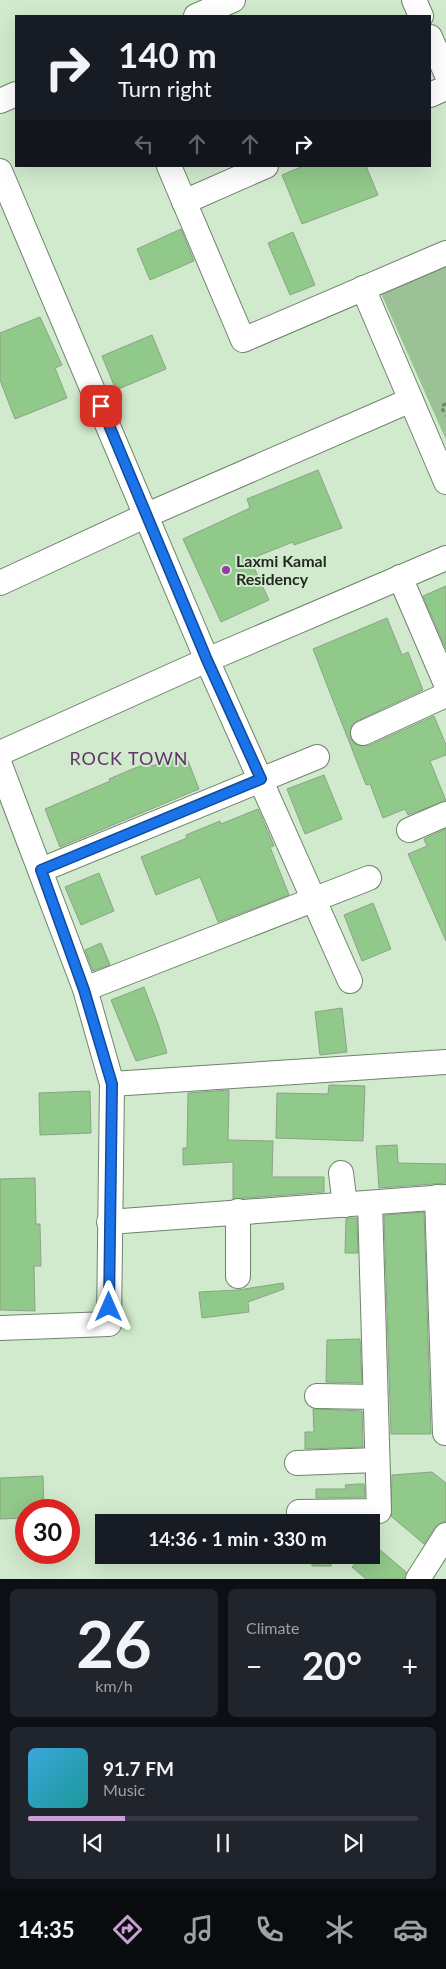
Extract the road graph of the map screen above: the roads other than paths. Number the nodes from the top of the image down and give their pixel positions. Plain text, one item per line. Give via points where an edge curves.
1 (233, 0) edge
2 (414, 0) edge
3 (198, 15) edge
4 (421, 15) edge
5 (431, 39) edge
6 (446, 73) edge
7 (446, 88) edge
8 (15, 94) edge
9 (431, 95) edge
10 (0, 101) edge
11 (169, 167) edge
12 (264, 167) edge
13 (0, 171) edge
14 (184, 202) junction
15 (446, 253) edge
16 (363, 288) junction
17 (411, 400) junction
18 (446, 482) edge
19 (147, 514) junction
20 (446, 558) edge
21 (400, 577) junction
22 (0, 584) edge
23 (207, 660) junction
24 (446, 684) edge
25 (446, 695) edge
26 (363, 733) dead end
27 (0, 753) edge
28 (317, 757) dead end
29 (0, 765) edge
30 (261, 779) junction
31 (446, 814) edge
32 (409, 830) dead end
33 (41, 870) junction
34 (369, 878) dead end
35 (313, 900) junction
36 (350, 981) dead end
37 (84, 990) junction
38 (446, 1062) edge
39 (112, 1084) junction
40 (341, 1173) dead end
41 (442, 1197) edge
42 (370, 1203) junction
43 (345, 1205) junction
44 (238, 1211) junction
45 (109, 1222) junction
46 (238, 1276) dead end
47 (0, 1328) edge
48 (317, 1396) dead end
49 (375, 1397) junction
50 (445, 1434) dead end
51 (377, 1460) junction
52 (297, 1464) dead end
53 (299, 1512) dead end
54 (446, 1535) edge
55 (418, 1579) edge

1 - 3 street
2 - 4 street
5 - 6 street
7 - 9 street
8 - 10 street
11 - 14 street
12 - 14 street
13 - 19 street
14 - 16 street via 243,340
15 - 16 street
16 - 17 street
17 - 18 street
17 - 19 street
19 - 22 street
19 - 23 street
20 - 21 street
21 - 23 street
21 - 24 street
23 - 27 street
23 - 30 street
25 - 26 street
28 - 30 street
29 - 33 street
30 - 33 street
30 - 35 street
31 - 32 street
33 - 37 street
34 - 35 street
35 - 36 street
35 - 37 street
37 - 39 street
38 - 39 street
39 - 45 street
40 - 43 street
41 - 42 street
41 - 50 street
42 - 43 street
42 - 49 street
43 - 44 street
44 - 45 street
44 - 46 street
45 - 47 street via 109,1324
48 - 49 street
49 - 51 street
51 - 52 street
51 - 53 street via 379,1511
54 - 55 street

